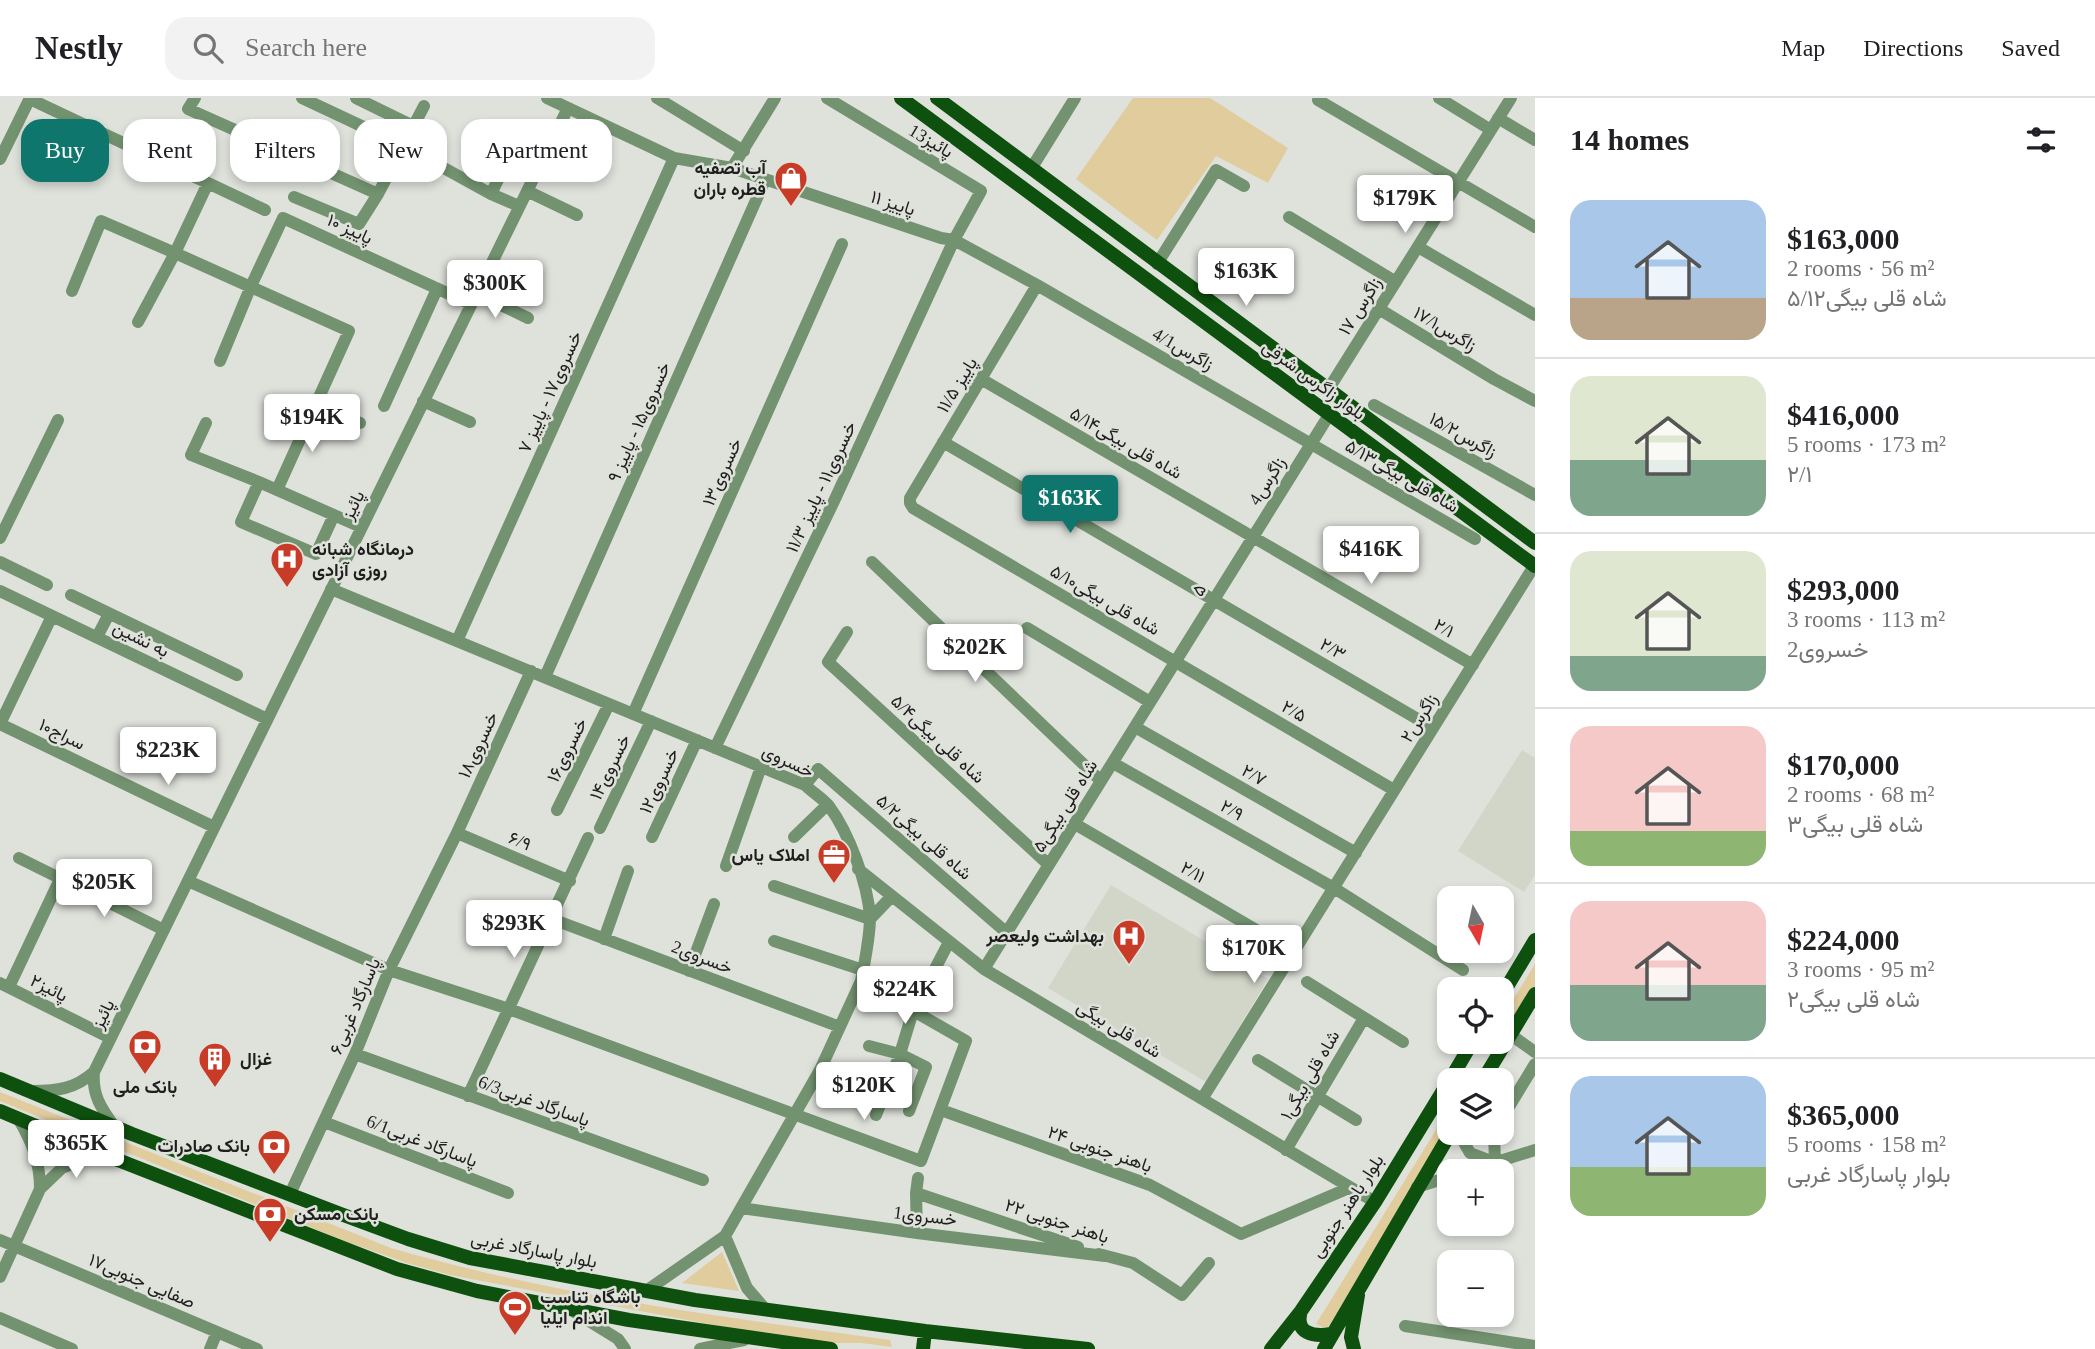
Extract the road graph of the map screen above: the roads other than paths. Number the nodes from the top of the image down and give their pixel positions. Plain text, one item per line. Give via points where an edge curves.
1 (195, 98) edge
2 (302, 98) edge
3 (356, 98) edge
4 (547, 98) edge
5 (657, 98) edge
6 (775, 98) edge
7 (827, 98) edge
8 (901, 98) edge
9 (937, 98) edge
10 (1075, 98) edge
11 (1439, 98) edge
12 (1511, 98) edge
13 (30, 99) edge
14 (1318, 100) dead end
15 (424, 106) dead end
16 (567, 110) junction
17 (1498, 118) junction
18 (399, 119) edge
19 (417, 119) edge
20 (354, 122) edge
21 (1491, 130) junction
22 (1535, 140) edge
23 (744, 151) junction
24 (674, 158) junction
25 (0, 159) edge
26 (732, 169) junction
27 (1031, 169) junction
28 (447, 170) edge
29 (765, 180) junction
30 (384, 182) edge
31 (497, 182) edge
32 (1458, 182) junction
33 (208, 183) junction
34 (1244, 186) dead end
35 (527, 191) junction
36 (981, 191) joint
37 (378, 194) junction
38 (491, 194) junction
39 (294, 197) dead end
40 (519, 206) junction
41 (265, 211) dead end
42 (577, 215) dead end
43 (1289, 217) dead end
44 (1535, 228) edge
45 (954, 240) junction
46 (842, 244) dead end
47 (1418, 247) junction
48 (176, 253) junction
49 (1157, 264) junction
50 (1396, 282) junction
51 (1038, 285) junction
52 (251, 286) junction
53 (437, 289) junction
54 (72, 291) dead end
55 (474, 298) junction
56 (1213, 306) junction
57 (1379, 309) junction
58 (1535, 315) edge
59 (528, 318) dead end
60 (1202, 321) junction
61 (138, 322) dead end
62 (220, 361) dead end
63 (981, 379) junction
64 (1328, 390) junction
65 (423, 401) junction
66 (1535, 401) edge
67 (317, 404) junction
68 (1374, 405) dead end
69 (384, 406) dead end
70 (1329, 415) junction
71 (58, 420) dead end
72 (360, 422) dead end
73 (470, 422) dead end
74 (206, 423) dead end
75 (943, 442) junction
76 (1311, 443) junction
77 (1440, 472) junction
78 (259, 482) junction
79 (1429, 488) junction
80 (277, 490) junction
81 (1535, 495) edge
82 (910, 503) joint
83 (334, 515) junction
84 (362, 527) junction
85 (1253, 537) junction
86 (0, 538) edge
87 (1475, 539) dead end
88 (1535, 543) edge
89 (0, 562) edge
90 (872, 562) dead end
91 (1535, 566) edge
92 (47, 585) dead end
93 (331, 589) junction
94 (0, 591) edge
95 (71, 596) dead end
96 (1214, 600) junction
97 (109, 614) junction
98 (52, 616) junction
99 (1027, 628) dead end
100 (847, 632) dead end
101 (97, 638) junction
102 (457, 641) junction
103 (1176, 662) junction
104 (1473, 665) junction
105 (531, 671) junction
106 (237, 676) dead end
107 (545, 677) junction
108 (1150, 702) junction
109 (609, 704) junction
110 (633, 714) junction
111 (267, 719) junction
112 (651, 721) junction
113 (0, 724) edge
114 (1135, 727) junction
115 (1433, 728) junction
116 (697, 740) junction
117 (715, 748) junction
118 (1113, 763) junction
119 (761, 767) junction
120 (1101, 781) junction
121 (804, 785) junction
122 (1395, 790) junction
123 (828, 804) junction
124 (557, 810) dead end
125 (1075, 824) junction
126 (214, 827) junction
127 (600, 828) dead end
128 (457, 832) junction
129 (652, 837) dead end
130 (793, 837) dead end
131 (588, 838) dead end
132 (1356, 853) junction
133 (19, 858) dead end
134 (1049, 865) junction
135 (726, 866) dead end
136 (858, 869) junction
137 (628, 871) dead end
138 (60, 879) junction
139 (188, 881) junction
140 (570, 881) junction
141 (774, 886) dead end
142 (1334, 888) junction
143 (892, 896) junction
144 (714, 904) dead end
145 (552, 919) junction
146 (870, 919) junction
147 (164, 930) junction
148 (1007, 933) junction
149 (604, 939) junction
150 (1535, 940) edge
151 (774, 941) dead end
152 (949, 942) junction
153 (1294, 951) junction
154 (388, 970) junction
155 (984, 970) junction
156 (1463, 970) dead end
157 (689, 971) junction
158 (862, 975) junction
159 (1513, 977) edge
160 (1307, 982) dead end
161 (5, 985) edge
162 (1535, 994) edge
163 (509, 1009) junction
164 (913, 1011) junction
165 (1364, 1018) junction
166 (840, 1027) junction
167 (1514, 1030) edge
168 (1514, 1037) edge
169 (110, 1038) junction
170 (1403, 1042) dead end
171 (869, 1045) dead end
172 (1535, 1052) edge
173 (355, 1054) junction
174 (900, 1054) junction
175 (1258, 1060) dead end
176 (1535, 1064) edge
177 (94, 1072) junction
178 (0, 1079) edge
179 (886, 1090) junction
180 (32, 1091) junction
181 (468, 1096) junction
182 (1318, 1096) junction
183 (1514, 1098) edge
184 (1202, 1099) junction
185 (1437, 1100) edge
186 (847, 1102) dead end
187 (941, 1110) junction
188 (0, 1111) edge
189 (909, 1111) dead end
190 (796, 1114) junction
191 (876, 1115) dead end
192 (19, 1118) junction
193 (1356, 1120) dead end
194 (324, 1122) junction
195 (114, 1126) junction
196 (1443, 1145) edge
197 (1465, 1145) edge
198 (1286, 1150) junction
199 (1535, 1150) edge
200 (100, 1153) junction
201 (1486, 1159) edge
202 (1504, 1159) edge
203 (918, 1178) dead end
204 (703, 1180) dead end
205 (1437, 1181) edge
206 (1417, 1187) junction
207 (1349, 1188) junction
208 (40, 1189) junction
209 (508, 1193) dead end
210 (916, 1193) junction
211 (290, 1194) junction
212 (1375, 1202) junction
213 (741, 1208) junction
214 (917, 1233) junction
215 (725, 1236) junction
216 (0, 1240) edge
217 (13, 1245) junction
218 (1105, 1256) junction
219 (1209, 1263) dead end
220 (0, 1277) edge
221 (1359, 1286) junction
222 (646, 1291) junction
223 (568, 1308) junction
224 (765, 1309) junction
225 (1301, 1311) junction
226 (0, 1318) edge
227 (1405, 1326) dead end
228 (925, 1331) junction
229 (217, 1332) junction
230 (1331, 1335) junction
231 (751, 1339) junction
232 (1535, 1346) edge
233 (72, 1349) edge
234 (210, 1349) edge
235 (257, 1349) edge
236 (625, 1349) edge
237 (700, 1349) edge
238 (831, 1349) edge
239 (923, 1349) edge
240 (1088, 1349) edge
241 (1271, 1349) edge
242 (1324, 1349) edge
243 (1354, 1349) edge

1 - 37 street via 188,109
2 - 20 street
3 - 18 street
4 - 16 street
5 - 23 street
6 - 23 street
7 - 36 street, پائیز13
8 - 60 main road, بلوار زاگرس شرقی
9 - 27 main road, بلوار زاگرس شرقی
10 - 27 street
11 - 21 street
12 - 17 street, زاگرس ۱۷
13 - 25 street
13 - 33 street
14 - 32 street
15 - 19 street
16 - 24 street
16 - 35 street, پائیز
17 - 21 street, زاگرس ۱۷
17 - 22 street
21 - 32 street, زاگرس ۱۷
23 - 26 street
24 - 26 street
24 - 102 street, خسروى۱۷ - پاییز ۷
26 - 29 street, پاییز ۱۱
27 - 49 main road, بلوار زاگرس شرقی
28 - 38 street
29 - 45 street, پاییز ۱۱
29 - 107 street, خسروى۱۵ - پاییز ۹
30 - 37 street
31 - 38 street
32 - 44 street
32 - 47 street, زاگرس ۱۷
33 - 41 street
33 - 48 street
34 - 49 street via 1216,170
35 - 40 street, پائیز
35 - 42 street
36 - 45 street, خسروى۱۱ - پاییز ۱۱/۳
37 - 39 street via 359,224
38 - 40 street
40 - 55 street, پائیز
43 - 50 street
45 - 51 street, پاییز ۱۱
45 - 117 street, خسروى۱۱ - پاییز ۱۱/۳
46 - 110 street, خسروى۱۳
47 - 50 street, زاگرس ۱۷
47 - 58 street
48 - 52 street
48 - 54 street via 102,221
48 - 61 street
49 - 56 main road, بلوار زاگرس شرقی
50 - 57 street, زاگرس ۱۷
51 - 63 street, پاییز ۱۱/۵
51 - 76 street, 4/1زاگرس
52 - 53 street, پاییز ۱۰ via 283,218
52 - 62 street
52 - 67 street via 349,331
53 - 55 street, پاییز ۱۰
53 - 69 street
55 - 59 street, پاییز ۱۰
55 - 65 street, پائیز
56 - 60 main road
56 - 64 main road, بلوار زاگرس شرقی
57 - 64 street, زاگرس ۱۷
57 - 66 street, زاگرس۱۷/۱
60 - 70 main road, بلوار زاگرس شرقی
63 - 75 street, پاییز ۱۱/۵
63 - 85 street, شاه قلی بیگی۵/۱۴
64 - 77 main road, بلوار زاگرس شرقی
65 - 73 street
65 - 84 street, پائیز
67 - 72 street
67 - 80 street
68 - 81 street, زاگرس۱۵/۲
70 - 76 street, زاگرس4
70 - 79 main road, بلوار زاگرس شرقی
71 - 86 street
74 - 78 street via 191,455
75 - 82 street, پاییز ۱۱/۵
75 - 96 street, ۲/۳
76 - 85 street, زاگرس4
76 - 87 street, شاه قلی بیگی۵/۱۳
77 - 79 main road
77 - 88 main road, بلوار زاگرس شرقی
78 - 80 street
78 - 83 street via 241,523 316,554
79 - 91 main road, بلوار زاگرس شرقی
80 - 83 street
82 - 103 street, شاه قلی بیگی۵/۱۰
83 - 84 street
84 - 93 street, پائیز
85 - 96 street, ۵
85 - 104 street, ۲/۱
89 - 92 street
90 - 120 street
91 - 104 street, زاگرس۲
93 - 102 street, خسروى
93 - 111 street, پائیز
94 - 98 street, به نشین
95 - 97 street
96 - 103 street, ۵
96 - 115 street, ۲/۳
97 - 101 street
97 - 106 street
98 - 101 street, به نشین
98 - 113 street
99 - 108 street
100 - 134 street, شاه قلی بیگی۵/۴ via 828,662
101 - 111 street, به نشین
102 - 105 street, خسروى
103 - 108 street, شاه قلی بیگی۵
103 - 122 street, ۲/۵
104 - 115 street, زاگرس۲
105 - 107 street, خسروى
105 - 128 street, خسروى۱۸
107 - 109 street, خسروى
108 - 114 street, شاه قلی بیگی۵
109 - 110 street, خسروى
109 - 124 street, خسروى۱۶
110 - 112 street, خسروى
111 - 126 street, پائیز
112 - 116 street, خسروى
112 - 127 street, خسروى۱۴
113 - 126 street, سراج۱۰
114 - 118 street, شاه قلی بیگی۵
114 - 132 street, ۲/۷
115 - 122 street, زاگرس۲
116 - 117 street, خسروى
116 - 129 street, خسروى۱۲
117 - 119 street, خسروى
118 - 120 street, شاه قلی بیگی۵
118 - 142 street, ۲/۹
119 - 121 street, خسروى
119 - 135 street
120 - 125 street, شاه قلی بیگی۵
121 - 123 street, خسروى
121 - 148 street, شاه قلی بیگی۵/۲ via 818,769
122 - 132 street, زاگرس۲
123 - 130 street
123 - 136 street, خسروى
125 - 134 street, شاه قلی بیگی۵
125 - 153 street, ۲/۱۱
126 - 139 street, پائیز
128 - 140 street, ۶/۹
128 - 154 street, پاسارگاد غربی۶
131 - 140 street
132 - 142 street, زاگرس۲
133 - 138 street
134 - 148 street, شاه قلی بیگی۵
136 - 143 street, شاه قلی بیگی
136 - 146 street, خسروى
137 - 149 street
138 - 147 street
138 - 161 street
139 - 147 street, پائیز
139 - 154 street
140 - 145 street
141 - 146 street
142 - 153 street, زاگرس۲
142 - 156 street, ۲/۹
143 - 146 street
143 - 152 street, شاه قلی بیگی
144 - 157 street
145 - 149 street, خسروى2
145 - 163 street
146 - 158 street, خسروى
147 - 169 street, پائیز
148 - 155 street, شاه قلی بیگی۵
149 - 157 street, خسروى2
150 - 159 main road
151 - 158 street
152 - 155 street, شاه قلی بیگی
152 - 164 street
153 - 184 street, زاگرس۲
154 - 163 street
154 - 173 street, پاسارگاد غربی۶
155 - 184 street, شاه قلی بیگی
157 - 166 street, خسروى2
158 - 164 street
158 - 166 street, خسروى
160 - 165 street
161 - 169 street, پائیز۲
162 - 167 main road
163 - 181 street
163 - 190 street
164 - 174 street
164 - 187 street via 966,1041
165 - 170 street
165 - 182 street, شاه قلی بیگی۱
166 - 190 street, خسروى
168 - 172 street
169 - 177 street, پائیز
171 - 174 street
173 - 181 street, پاسارگاد غربی6/3
173 - 194 street, پاسارگاد غربی۶
174 - 179 street
174 - 189 street via 926,1067
175 - 182 street
176 - 183 street
177 - 180 street via 69,1088
177 - 195 street via 98,1104
178 - 180 main road, بلوار پاسارگاد غربی
179 - 186 street via 856,1077
179 - 191 street
180 - 195 main road, بلوار پاسارگاد غربی
181 - 204 street, پاسارگاد غربی6/3
182 - 193 street
182 - 198 street, شاه قلی بیگی۱
184 - 198 street, شاه قلی بیگی
185 - 212 main road, بلوار باهنر جنوبی
187 - 190 street via 921,1161
187 - 207 street, ۲۴ باهنر جنوبی via 1150,1185 1241,1234
188 - 192 main road
190 - 213 street, خسروى
192 - 200 main road
192 - 208 street via 35,1151
194 - 209 street, پاسارگاد غربی6/1
194 - 211 street, پاسارگاد غربی۶
195 - 211 main road, بلوار پاسارگاد غربی
196 - 206 main road
197 - 201 street via 1470,1153
198 - 207 street, شاه قلی بیگی
199 - 202 street
200 - 208 street via 62,1168
200 - 223 main road via 397,1269 477,1291
203 - 210 street
205 - 206 street
206 - 221 main road
207 - 212 street, شاه قلی بیگی
208 - 217 street
210 - 214 street
210 - 218 street, ۲۲ باهنر جنوبی
211 - 222 main road, بلوار پاسارگاد غربی via 470,1258
212 - 225 main road, بلوار باهنر جنوبی
213 - 214 street, خسروى1
213 - 215 street, خسروى
214 - 218 street, خسروى1
215 - 222 street
215 - 224 street via 747,1288
216 - 217 street, صفایی جنوبی۱۷
217 - 220 street
217 - 229 street, صفایی جنوبی۱۷
218 - 219 street, ۲۲ باهنر جنوبی via 1133,1263 1182,1295
221 - 230 main road
221 - 243 main road via 1351,1337
222 - 224 main road, بلوار پاسارگاد غربی
223 - 231 main road
223 - 236 street via 618,1339
224 - 228 main road, بلوار پاسارگاد غربی
225 - 230 main road via 1298,1319 1306,1333
225 - 241 main road, بلوار باهنر جنوبی
226 - 233 street
227 - 232 street
228 - 239 main road
228 - 240 main road, بلوار پاسارگاد غربی
229 - 234 street
229 - 235 street, صفایی جنوبی۱۷
230 - 242 main road
231 - 237 street
231 - 238 main road

